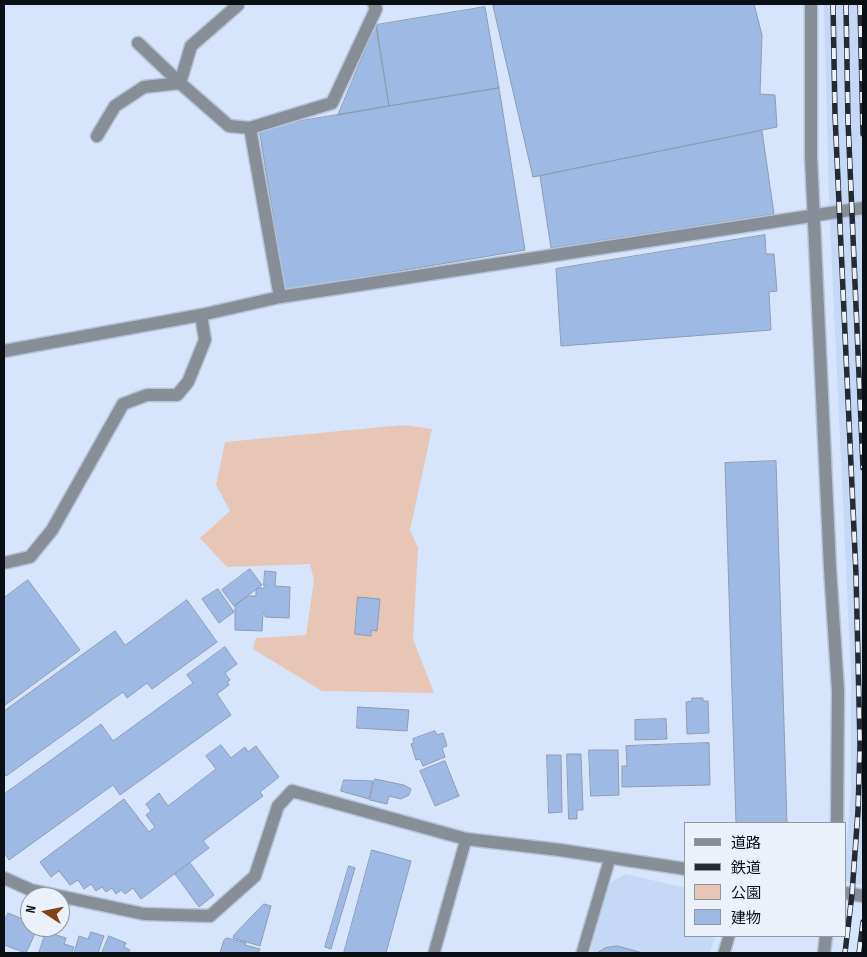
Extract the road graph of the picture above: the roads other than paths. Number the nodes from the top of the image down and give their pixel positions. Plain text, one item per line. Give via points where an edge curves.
1 (374, 4) edge
2 (812, 4) edge
3 (238, 5) edge
4 (138, 43) dead end
5 (180, 83) junction
6 (250, 128) junction
7 (97, 136) dead end
8 (863, 208) edge
9 (813, 216) junction
10 (280, 298) junction
11 (201, 315) junction
12 (4, 351) edge
13 (4, 562) edge
14 (837, 822) edge
15 (466, 839) junction
16 (610, 858) junction
17 (684, 869) edge
18 (4, 878) edge
19 (847, 893) edge
20 (863, 896) edge
21 (729, 937) edge
22 (826, 937) edge
23 (434, 953) edge
24 (582, 953) edge
25 (724, 953) edge
26 (824, 953) edge

1 - 6 street via 376,9 332,103
2 - 9 street
3 - 5 street via 191,46
4 - 5 street
5 - 6 street via 230,126
5 - 7 street via 144,87 115,106
6 - 10 street
8 - 9 street
9 - 10 street
9 - 14 street via 838,692
10 - 11 street
11 - 12 street
11 - 13 street via 205,340 188,382 177,395 147,395 123,404 52,530 30,557
15 - 16 street
15 - 18 street via 292,791 278,806 255,876 210,916 144,914 31,890
15 - 23 lane
16 - 17 street
16 - 24 lane
19 - 20 street
21 - 25 lane
22 - 26 street

